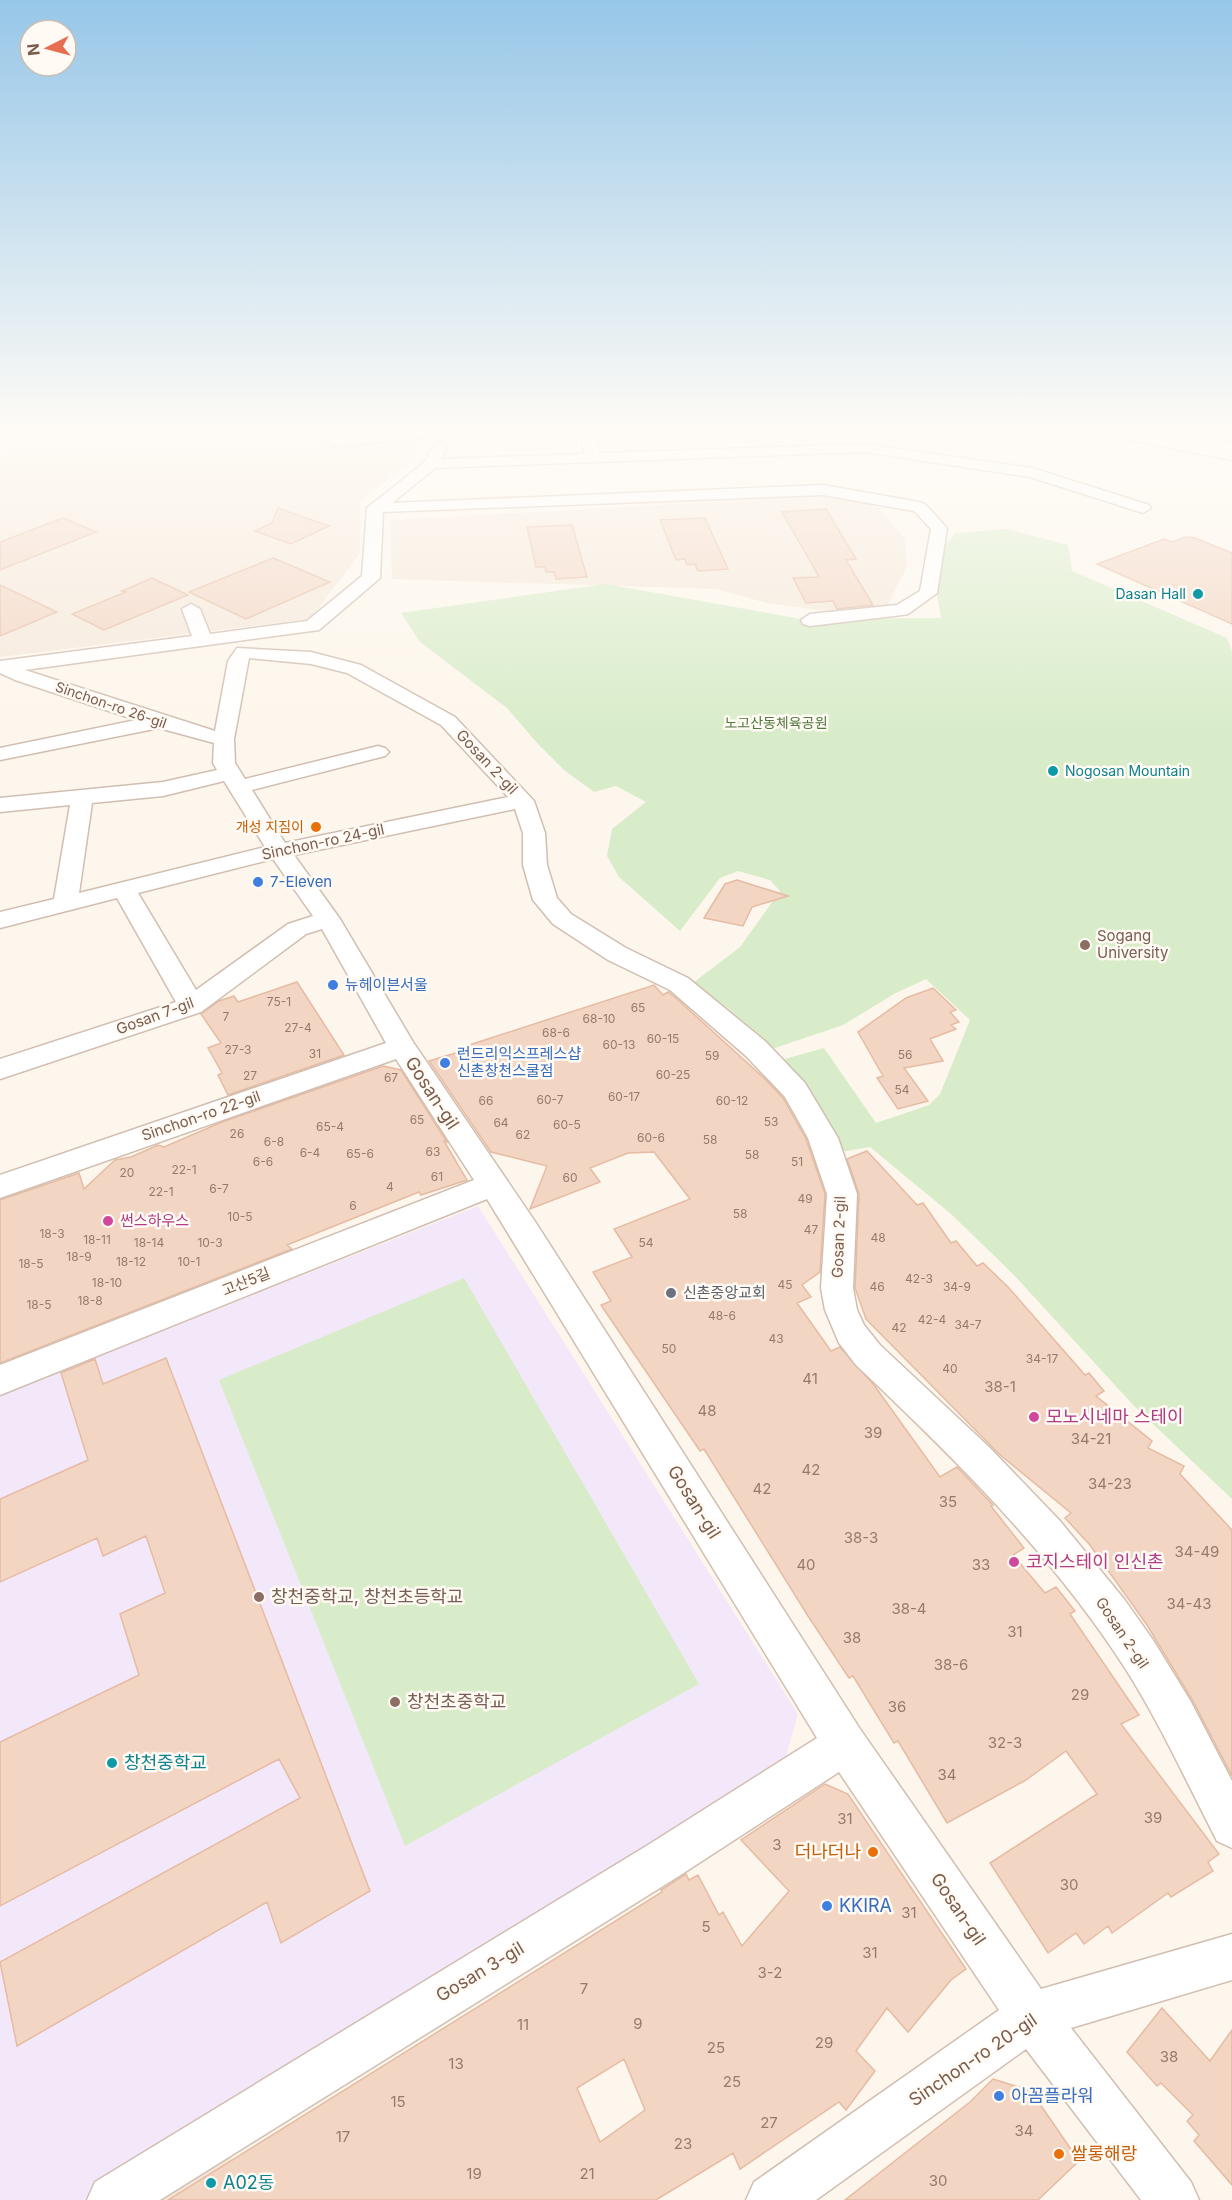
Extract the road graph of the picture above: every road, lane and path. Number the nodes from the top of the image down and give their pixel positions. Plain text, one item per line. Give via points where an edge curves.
1 (374, 532) edge
2 (938, 532) edge
3 (191, 609) dead end
4 (810, 620) dead end
5 (202, 641) junction
6 (244, 652) joint
7 (2, 673) edge
8 (158, 722) junction
9 (224, 739) junction
10 (378, 752) dead end
11 (0, 754) edge
12 (235, 780) junction
13 (81, 797) junction
14 (523, 801) junction
15 (0, 805) edge
16 (279, 851) junction
17 (125, 891) junction
18 (66, 905) junction
19 (328, 919) junction
20 (0, 920) edge
21 (192, 1006) junction
22 (402, 1047) junction
23 (0, 1069) edge
24 (492, 1185) junction
25 (0, 1187) edge
26 (0, 1380) edge
27 (846, 1744) junction
28 (1232, 1826) edge
29 (1232, 1957) edge
30 (1031, 2016) junction
31 (113, 2200) edge
32 (772, 2200) edge
33 (1173, 2200) edge

1 - 5 street via 371,578 312,626
2 - 4 street via 928,593 902,610
3 - 5 street
5 - 7 street
6 - 9 street, Gosan-gil via 238,661
6 - 14 street, Gosan 2-gil via 321,660 354,669 397,691 448,721
7 - 8 street, Sinchon-ro 26-gil via 68,689
8 - 9 street, Sinchon-ro 26-gil
8 - 11 street
9 - 12 street, Gosan-gil via 224,763
10 - 12 street
12 - 13 street
12 - 16 street, Gosan-gil
13 - 15 street
13 - 18 street
14 - 16 street, Sinchon-ro 24-gil
14 - 28 street, Gosan 2-gil via 534,833 535,865 545,900 562,919 595,942 679,984 756,1049 795,1090 823,1138 842,1194 837,1288 841,1310 852,1333 868,1355 999,1481 1079,1570 1140,1655
16 - 17 street, Sinchon-ro 24-gil
16 - 19 street, Gosan-gil
17 - 18 street, Sinchon-ro 24-gil
17 - 21 street
18 - 20 street, Sinchon-ro 24-gil
19 - 21 street, Gosan 7-gil via 297,928
19 - 22 street, Gosan-gil
21 - 23 street, Gosan 7-gil
22 - 24 street, Gosan-gil
22 - 25 street, Sinchon-ro 22-gil
24 - 26 street, 고산5길
24 - 27 street, Gosan-gil
27 - 30 street, Gosan-gil
27 - 31 street, Gosan 3-gil via 701,1838
29 - 30 street, Sinchon-ro 20-gil
30 - 32 street, Sinchon-ro 20-gil
30 - 33 street, Gosan-gil

